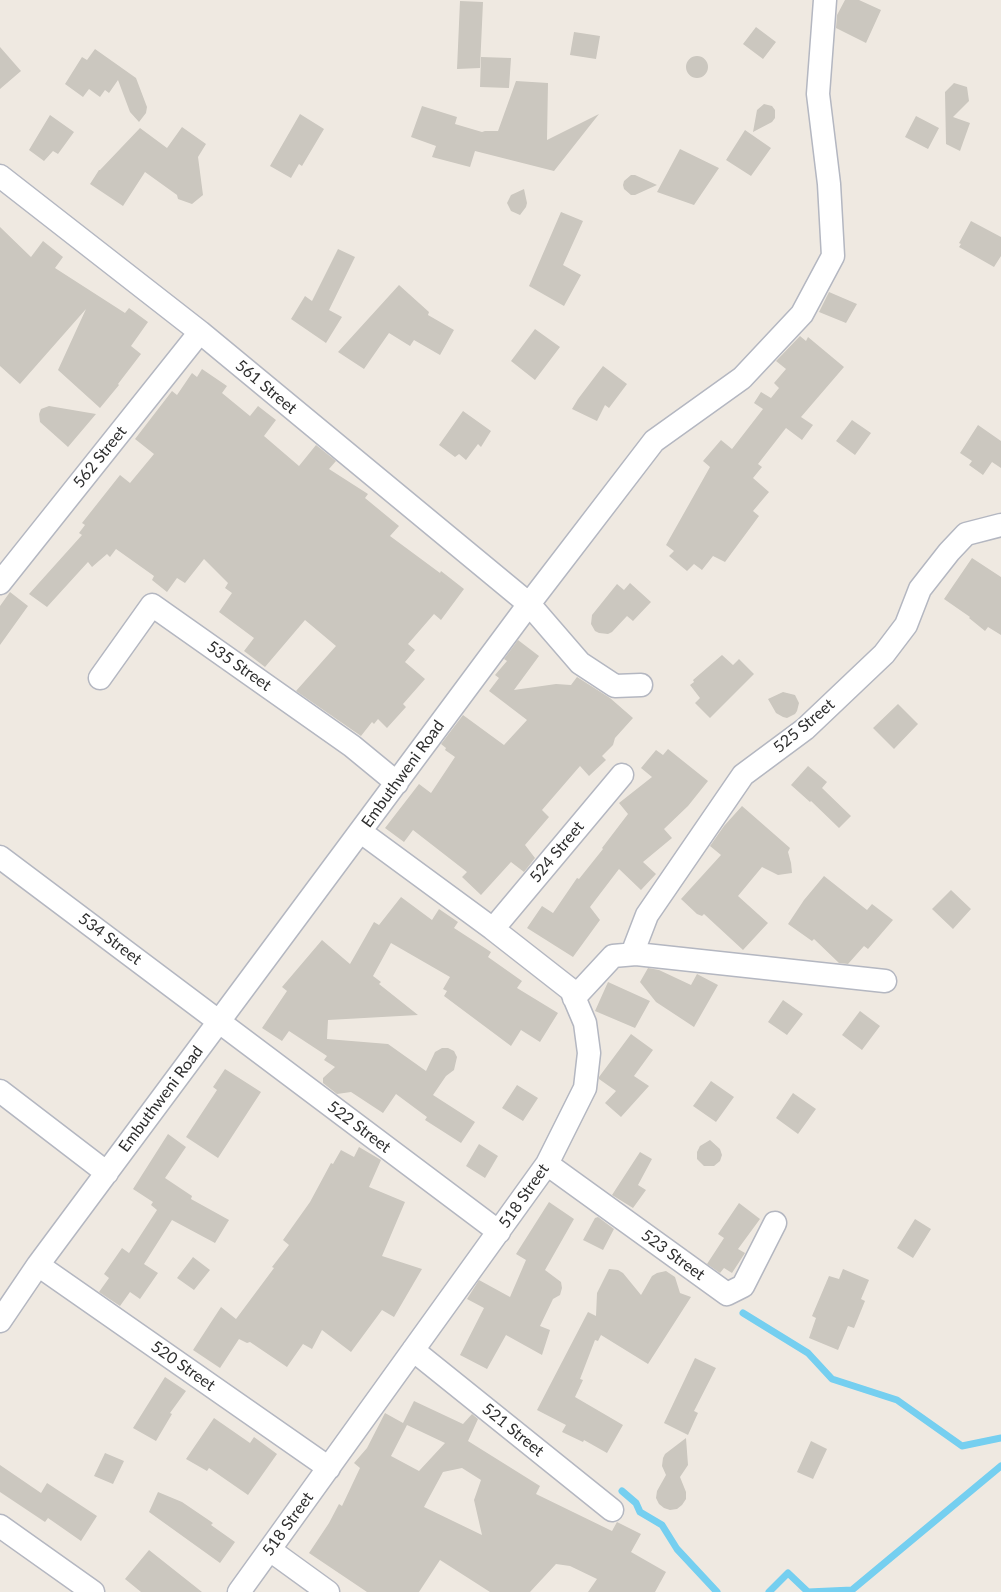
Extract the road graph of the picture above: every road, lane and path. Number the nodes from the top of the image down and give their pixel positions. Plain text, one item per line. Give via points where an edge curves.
1 (825, 0) edge
2 (0, 176) edge
3 (200, 332) junction
4 (1001, 525) edge
5 (0, 583) edge
6 (529, 604) junction
7 (100, 678) dead end
8 (641, 685) dead end
9 (622, 775) dead end
10 (397, 783) junction
11 (361, 832) junction
12 (0, 857) edge
13 (493, 929) junction
14 (632, 954) junction
15 (885, 981) dead end
16 (574, 998) junction
17 (219, 1022) junction
18 (0, 1091) edge
19 (547, 1164) junction
20 (107, 1173) junction
21 (775, 1223) dead end
22 (499, 1232) junction
23 (38, 1265) junction
24 (0, 1321) edge
25 (414, 1350) junction
26 (328, 1468) junction
27 (612, 1510) dead end
28 (0, 1526) edge
29 (270, 1550) junction
30 (93, 1592) edge
31 (239, 1592) edge
32 (328, 1592) edge

1 - 6 street, Embuthweni Road via 818,94 833,256 802,314 742,378 654,441
2 - 3 street, 561 Street
3 - 5 street, 562 Street
3 - 6 street, 561 Street
4 - 14 street, 525 Street via 966,534 920,589 906,624 884,654 805,729 743,775 647,915
6 - 8 street via 580,663 615,686
6 - 10 street, Embuthweni Road
7 - 10 street, 535 Street via 152,605 352,746
9 - 13 street, 524 Street
10 - 11 street, Embuthweni Road
11 - 13 street, 518 Street
11 - 17 street, Embuthweni Road
12 - 17 street, 534 Street
13 - 16 street, 518 Street via 571,990
14 - 15 street
14 - 16 street via 613,956
16 - 19 street, 518 Street via 585,1023 589,1053 585,1088
17 - 20 street, Embuthweni Road
17 - 22 street, 522 Street
18 - 20 street
19 - 21 street, 523 Street via 727,1294 742,1286
19 - 22 street, 518 Street
20 - 23 street, Embuthweni Road
22 - 25 street, 518 Street
23 - 24 street, Embuthweni Road
23 - 26 street, 520 Street
25 - 26 street, 518 Street
25 - 27 street, 521 Street
26 - 29 street, 518 Street
28 - 30 street
29 - 31 street, 518 Street
29 - 32 street

